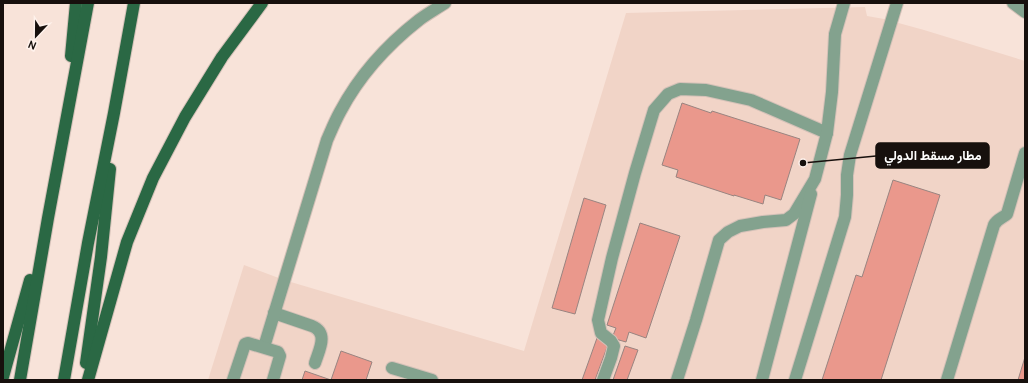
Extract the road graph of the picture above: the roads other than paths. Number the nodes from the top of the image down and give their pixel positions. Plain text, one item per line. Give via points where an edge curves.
1 (76, 3) edge
2 (88, 3) edge
3 (134, 3) edge
4 (262, 3) edge
5 (445, 3) edge
6 (844, 3) edge
7 (897, 3) edge
8 (1012, 3) edge
9 (1025, 12) edge
10 (114, 113) junction
11 (65, 127) junction
12 (827, 133) junction
13 (1025, 153) edge
14 (815, 179) junction
15 (48, 218) junction
16 (274, 314) junction
17 (264, 347) junction
18 (316, 363) dead end
19 (392, 368) dead end
20 (3, 378) edge
21 (20, 380) edge
22 (64, 380) edge
23 (84, 380) edge
24 (88, 380) edge
25 (233, 380) edge
26 (273, 380) edge
27 (432, 380) edge
28 (603, 380) edge
29 (677, 380) edge
30 (762, 380) edge
31 (795, 380) edge
32 (947, 380) edge

1 - 11 main road
2 - 11 main road
3 - 10 main road
4 - 24 main road via 222,57 185,117 153,178 127,242
5 - 16 lane via 420,19 375,61 356,85 340,112 327,140
6 - 12 lane via 834,34 832,92
7 - 31 lane via 850,154 842,228
8 - 9 lane
10 - 22 main road
10 - 23 main road via 101,257
11 - 15 main road
12 - 14 lane
12 - 28 lane via 751,100 706,90 680,89 668,94 654,110 612,258 598,320 601,333 614,346
13 - 32 lane via 1007,214 994,225
14 - 29 lane via 794,214 786,220 740,226 719,240
14 - 30 lane
15 - 20 main road
15 - 21 main road
16 - 17 lane
16 - 18 lane via 320,331 322,340
17 - 25 lane via 245,344
17 - 26 lane via 280,354
19 - 27 lane

